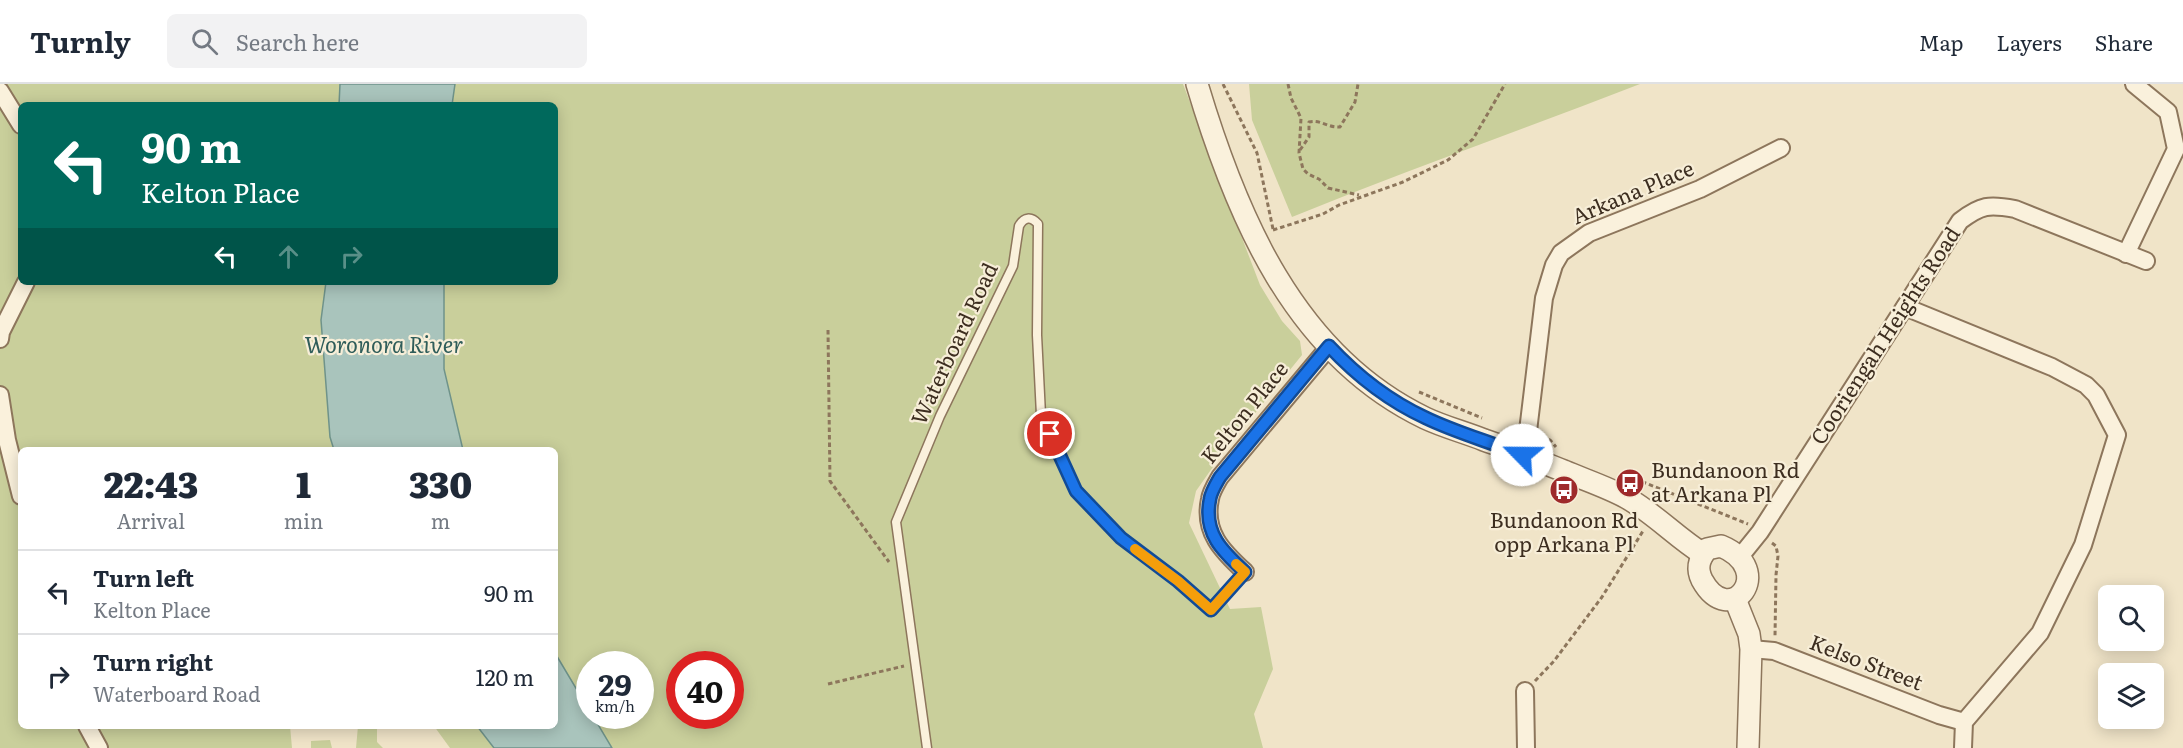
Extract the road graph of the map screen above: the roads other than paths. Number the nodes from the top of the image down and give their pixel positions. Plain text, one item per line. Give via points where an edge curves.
1 (1197, 84) edge
2 (2134, 84) edge
3 (0, 90) edge
4 (18, 120) edge
5 (1781, 148) dead end
6 (2126, 254) junction
7 (2146, 261) dead end
8 (25, 285) edge
9 (1905, 307) junction
10 (0, 339) edge
11 (1329, 346) junction
12 (0, 395) edge
13 (1522, 455) junction
14 (18, 484) edge
15 (1703, 554) junction
16 (1739, 558) junction
17 (1245, 572) joint
18 (1735, 599) junction
19 (1751, 649) junction
20 (1525, 691) road end
21 (1964, 722) junction
22 (89, 729) edge
23 (99, 748) edge
24 (927, 748) edge
25 (1526, 748) edge
26 (1748, 748) edge
27 (1963, 748) edge

1 - 11 street via 1256,240 1282,287
2 - 6 street via 2168,112 2176,150
3 - 4 street
5 - 13 street, Arkana Place via 1700,189 1588,233 1561,253 1544,298
6 - 7 street, Cooriengah Heights Road
6 - 9 street, Cooriengah Heights Road via 2015,209 1984,206 1960,221
8 - 10 street
9 - 16 street, Cooriengah Heights Road via 1760,532
9 - 21 street via 2052,367 2086,385 2097,396 2117,435 2083,545 2040,633
11 - 13 street via 1347,366 1412,411
11 - 17 street, Kelton Place via 1220,477 1210,498 1214,539
12 - 14 street
13 - 15 street via 1624,496 1655,515
15 - 16 street via 1721,546
15 - 18 street via 1699,571 1709,590 1724,600
16 - 18 street via 1749,577 1748,587
17 - 24 lane, Waterboard Road via 1211,610 1121,538 1076,491 1041,415 1038,224 1028,218 1022,221 1013,266 940,416 896,522
18 - 19 street
19 - 21 street, Kelso Street via 1774,651
19 - 26 street
20 - 25 street
21 - 27 street
22 - 23 street

